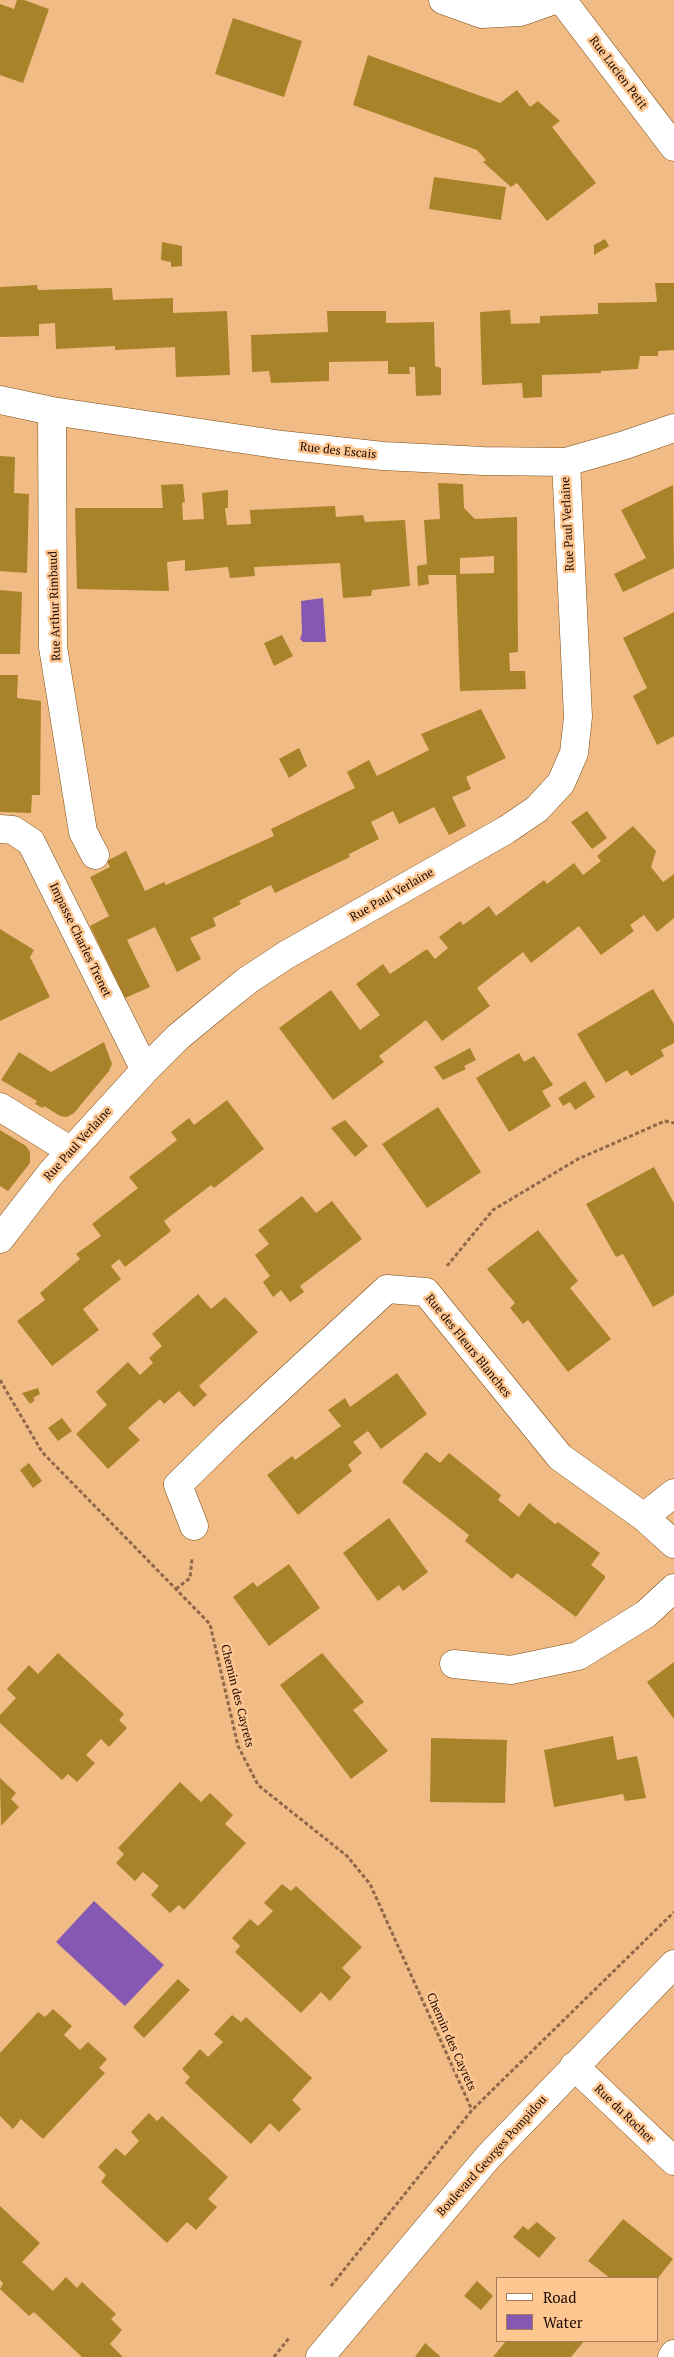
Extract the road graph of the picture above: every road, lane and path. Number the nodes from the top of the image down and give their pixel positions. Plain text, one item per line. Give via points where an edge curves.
1 (443, 0) edge
2 (554, 0) edge
3 (562, 0) edge
4 (674, 147) edge
5 (0, 400) edge
6 (52, 411) junction
7 (674, 428) edge
8 (566, 462) junction
9 (0, 829) edge
10 (96, 856) dead end
11 (144, 1070) junction
12 (0, 1107) edge
13 (674, 1123) edge
14 (71, 1151) junction
15 (0, 1239) edge
16 (426, 1292) junction
17 (0, 1380) edge
18 (674, 1493) edge
19 (644, 1517) junction
20 (194, 1526) dead end
21 (674, 1544) edge
22 (674, 1588) edge
23 (454, 1664) dead end
24 (674, 1964) edge
25 (574, 2066) junction
26 (472, 2110) dead end
27 (674, 2161) edge
28 (320, 2357) edge

1 - 2 street via 482,14 520,12
3 - 4 street, Rue Lucien Petit
5 - 6 street, Rue des Escais
6 - 8 street, Rue des Escais via 282,445 383,456
6 - 10 street, Rue Arthur Rimbaud via 53,647 83,832
7 - 8 street, Rue des Escais
8 - 11 street, Rue Paul Verlaine via 578,717 574,753 561,783 537,809 506,830 286,955 248,980 178,1037
9 - 11 street, Impasse Charles Trenet via 13,830 31,842
11 - 14 street, Rue Paul Verlaine
12 - 14 street
13 - 16 path via 665,1121 578,1159 493,1210
14 - 15 street, Rue Paul Verlaine via 50,1173
16 - 19 street, Rue des Fleurs Blanches via 560,1457
16 - 20 street, Rue des Fleurs Blanches via 387,1289 178,1485
17 - 26 path, Chemin des Cayrets via 42,1452 210,1624 238,1746 258,1785 347,1856 370,1884
18 - 19 street
19 - 21 street, Rue des Fleurs Blanches
22 - 23 street via 646,1614 578,1656 511,1670
24 - 25 street, Boulevard Georges Pompidou
25 - 27 street, Rue du Rocher
25 - 28 street, Boulevard Georges Pompidou via 488,2157

